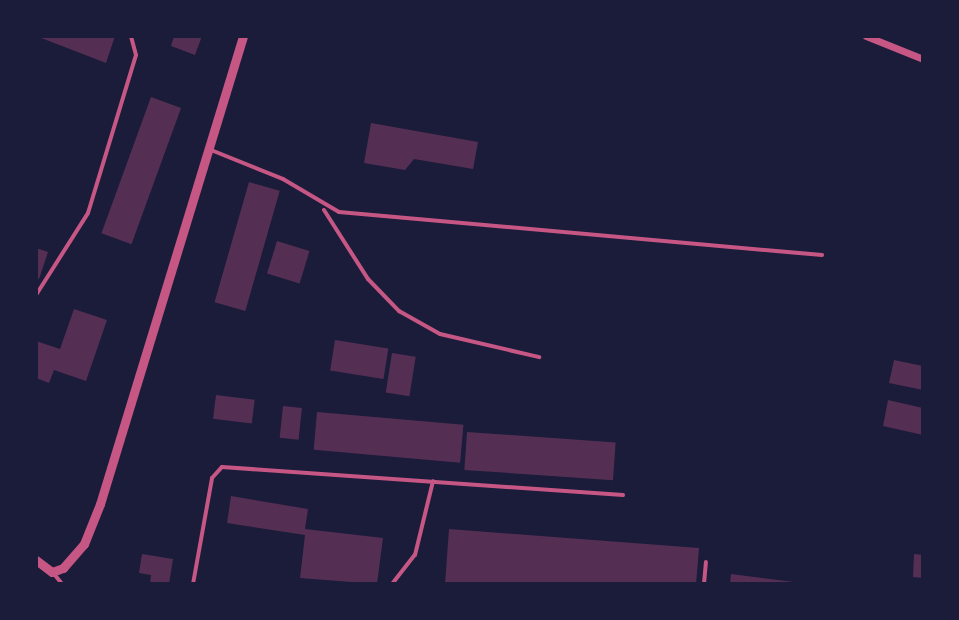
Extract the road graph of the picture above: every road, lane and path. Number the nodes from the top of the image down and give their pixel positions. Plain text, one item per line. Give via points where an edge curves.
1 (131, 36) edge
2 (243, 36) edge
3 (866, 36) edge
4 (923, 59) edge
5 (209, 149) junction
6 (323, 208) junction
7 (822, 255) dead end
8 (36, 295) edge
9 (539, 357) dead end
10 (433, 480) junction
11 (623, 495) dead end
12 (36, 560) edge
13 (706, 562) dead end
14 (52, 572) junction
15 (62, 584) edge
16 (193, 584) edge
17 (392, 584) edge
18 (704, 584) edge

1 - 8 lane via 136,55 88,213
2 - 5 street
3 - 4 street
5 - 6 lane via 283,179
5 - 14 street via 100,504 84,544
6 - 7 lane
6 - 9 lane via 368,279 399,311 440,334
10 - 11 lane
10 - 16 lane via 222,467 212,478
10 - 17 lane via 415,555
12 - 14 street
13 - 18 lane
14 - 15 lane

